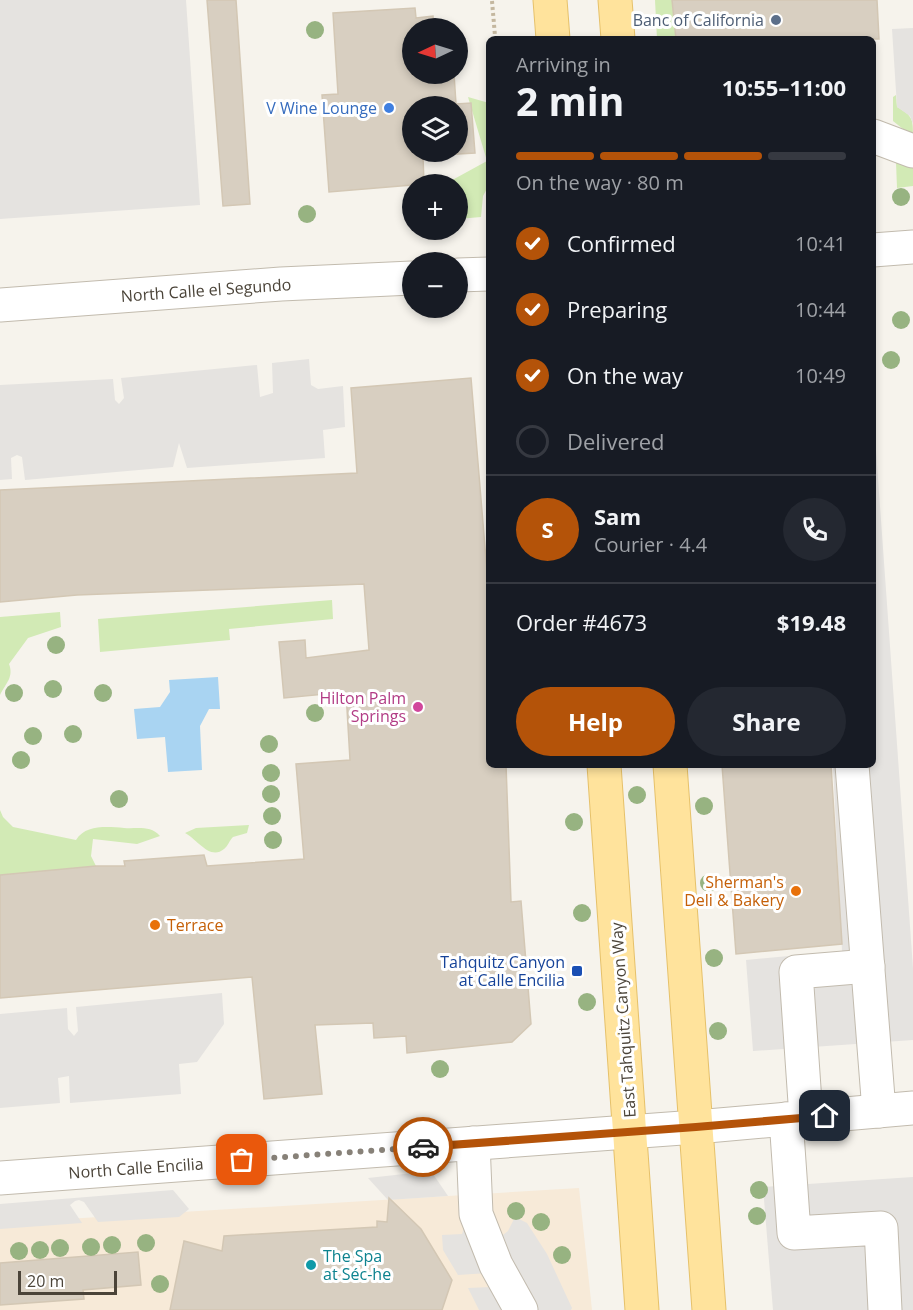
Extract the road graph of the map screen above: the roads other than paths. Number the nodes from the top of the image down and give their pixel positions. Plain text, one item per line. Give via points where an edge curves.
1 (550, 0) edge
2 (615, 0) edge
3 (553, 36) edge
4 (618, 36) edge
5 (876, 137) edge
6 (913, 151) edge
7 (913, 247) edge
8 (876, 250) edge
9 (486, 274) edge
10 (468, 275) edge
11 (402, 278) edge
12 (0, 305) edge
13 (604, 768) edge
14 (670, 768) edge
15 (852, 768) edge
16 (868, 966) junction
17 (913, 1108) edge
18 (879, 1111) junction
19 (796, 1118) junction
20 (696, 1127) junction
21 (631, 1132) junction
22 (473, 1143) junction
23 (0, 1178) edge
24 (521, 1310) edge
25 (642, 1310) edge
26 (709, 1310) edge
27 (885, 1310) edge

1 - 3 main road
2 - 4 main road
5 - 6 street
7 - 8 street
9 - 10 street
11 - 12 street, North Calle el Segundo
13 - 21 main road, East Tahquitz Canyon Way
14 - 20 main road
15 - 16 street
16 - 18 street
16 - 19 street via 796,972
17 - 18 street, North Calle Encilia
18 - 19 street, North Calle Encilia
19 - 20 street, North Calle Encilia
19 - 27 street via 794,1233 881,1228
20 - 21 street, North Calle Encilia
20 - 26 main road
21 - 22 street, North Calle Encilia
21 - 25 main road, East Tahquitz Canyon Way
22 - 23 street, North Calle Encilia
22 - 24 street via 476,1214 496,1265

